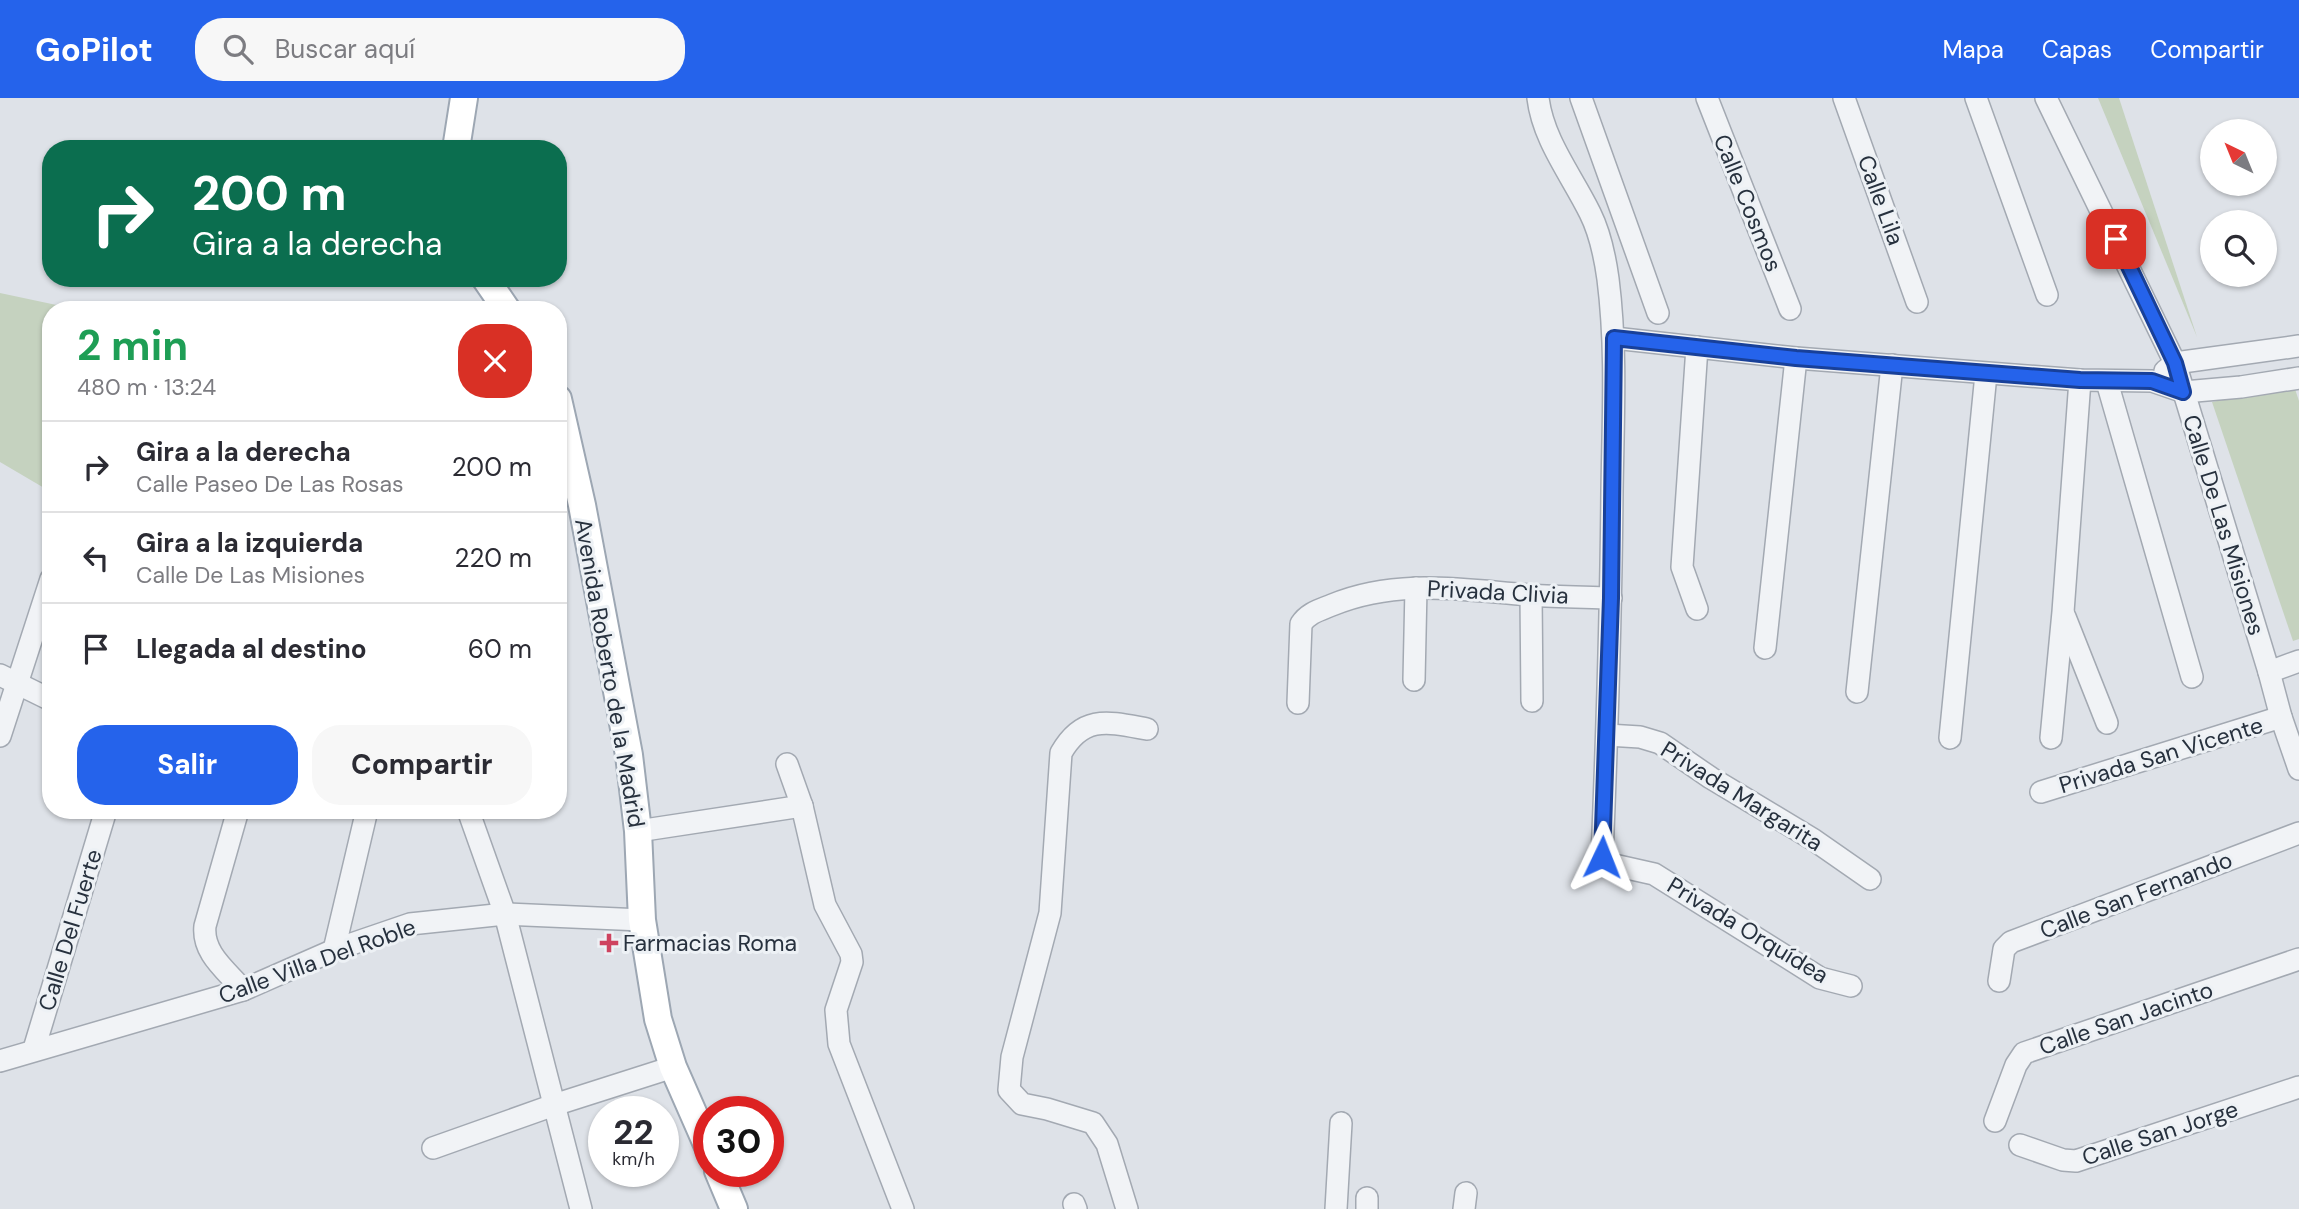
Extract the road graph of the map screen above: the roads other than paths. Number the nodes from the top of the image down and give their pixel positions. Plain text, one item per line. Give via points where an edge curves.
1 (464, 98) edge
2 (1538, 98) edge
3 (1581, 98) edge
4 (1707, 98) edge
5 (1844, 98) edge
6 (1976, 98) edge
7 (2046, 98) edge
8 (457, 140) edge
9 (2047, 295) dead end
10 (1917, 302) dead end
11 (1790, 309) dead end
12 (1658, 313) dead end
13 (1614, 338) junction
14 (2299, 346) edge
15 (1697, 347) junction
16 (1796, 358) junction
17 (2175, 363) junction
18 (1892, 365) junction
19 (1986, 374) junction
20 (2299, 378) edge
21 (2080, 380) junction
22 (2152, 381) junction
23 (2107, 382) junction
24 (2183, 392) junction
25 (567, 439) edge
26 (1416, 588) junction
27 (1531, 595) junction
28 (1611, 598) junction
29 (42, 600) edge
30 (1697, 609) dead end
31 (2063, 612) junction
32 (1765, 648) dead end
33 (2299, 661) edge
34 (2269, 672) junction
35 (2192, 677) dead end
36 (9, 678) edge
37 (1414, 680) dead end
38 (1857, 692) dead end
39 (42, 695) edge
40 (1532, 701) dead end
41 (1298, 704) dead end
42 (2281, 717) junction
43 (2107, 723) dead end
44 (1147, 730) dead end
45 (1607, 735) junction
46 (0, 736) edge
47 (1950, 738) dead end
48 (2052, 738) dead end
49 (787, 764) dead end
50 (2299, 768) edge
51 (2041, 792) dead end
52 (802, 806) junction
53 (103, 819) edge
54 (235, 819) edge
55 (365, 819) edge
56 (471, 819) edge
57 (638, 831) junction
58 (2299, 833) edge
59 (1870, 879) dead end
60 (505, 915) junction
61 (642, 920) junction
62 (334, 950) junction
63 (2299, 959) edge
64 (1999, 981) dead end
65 (1851, 986) dead end
66 (243, 990) junction
67 (34, 1049) junction
68 (0, 1061) edge
69 (673, 1067) junction
70 (2299, 1087) edge
71 (554, 1105) junction
72 (693, 1113) edge
73 (1995, 1121) dead end
74 (1341, 1123) dead end
75 (2020, 1145) dead end
76 (433, 1148) dead end
77 (725, 1187) edge
78 (580, 1209) edge
79 (734, 1209) edge
80 (903, 1209) edge
81 (1127, 1209) edge
82 (1336, 1209) edge

1 - 8 main road
2 - 13 street via 1548,135 1591,215 1602,248
3 - 12 street
4 - 11 street, Calle Cosmos
5 - 10 street, Calle Lila
6 - 9 street
7 - 17 street, Calle De Las Misiones
13 - 15 street
13 - 28 street
14 - 17 street
15 - 16 street
15 - 30 street via 1682,567
16 - 18 street
16 - 32 street
17 - 22 street
17 - 24 street, Calle De Las Misiones
18 - 19 street
18 - 38 street
19 - 21 street
19 - 47 street
20 - 24 street
21 - 23 street
21 - 31 street
22 - 23 street
22 - 24 street
23 - 35 street
24 - 34 street, Calle De Las Misiones
25 - 57 main road, Avenida Roberto de la Madrid via 629,755
26 - 27 street, Privada Clivia via 1458,587
26 - 37 street
26 - 41 street, Privada Clivia via 1355,595 1306,617 1301,624
27 - 28 street, Privada Clivia
27 - 40 street
28 - 45 street
29 - 36 street
31 - 43 street
31 - 48 street
33 - 34 street
34 - 42 street, Calle De Las Misiones
36 - 39 street
36 - 46 street
42 - 50 street, Calle De Las Misiones
42 - 51 street, Privada San Vicente
44 - 81 street via 1116,723 1085,726 1071,736 1061,753 1049,913 1012,1057 1009,1090 1022,1104 1093,1123 1107,1144
45 - 59 street, Privada Margarita via 1660,743
45 - 65 street, Privada Orquídea via 1605,863 1654,874 1820,978
49 - 52 street
52 - 57 street
52 - 80 street via 825,905 851,954 836,1010 839,1044
53 - 67 street, Calle Del Fuerte
54 - 66 street via 204,938 207,948
55 - 62 street
56 - 60 street
57 - 61 main road, Avenida Roberto de la Madrid
58 - 64 street, Calle San Fernando via 2011,942 2004,949
60 - 61 street, Calle Villa Del Roble
60 - 62 street, Calle Villa Del Roble via 410,924
60 - 71 street
61 - 69 main road, Avenida Roberto de la Madrid via 658,1019
62 - 66 street, Calle Villa Del Roble
63 - 73 street, Calle San Jacinto via 2024,1053
66 - 67 street, Calle Villa Del Roble
67 - 68 street, Calle Villa Del Roble
69 - 71 street
69 - 72 main road, Avenida Roberto de la Madrid
70 - 75 street, Calle San Jorge via 2076,1161
71 - 76 street
71 - 78 street
74 - 82 street
77 - 79 main road

